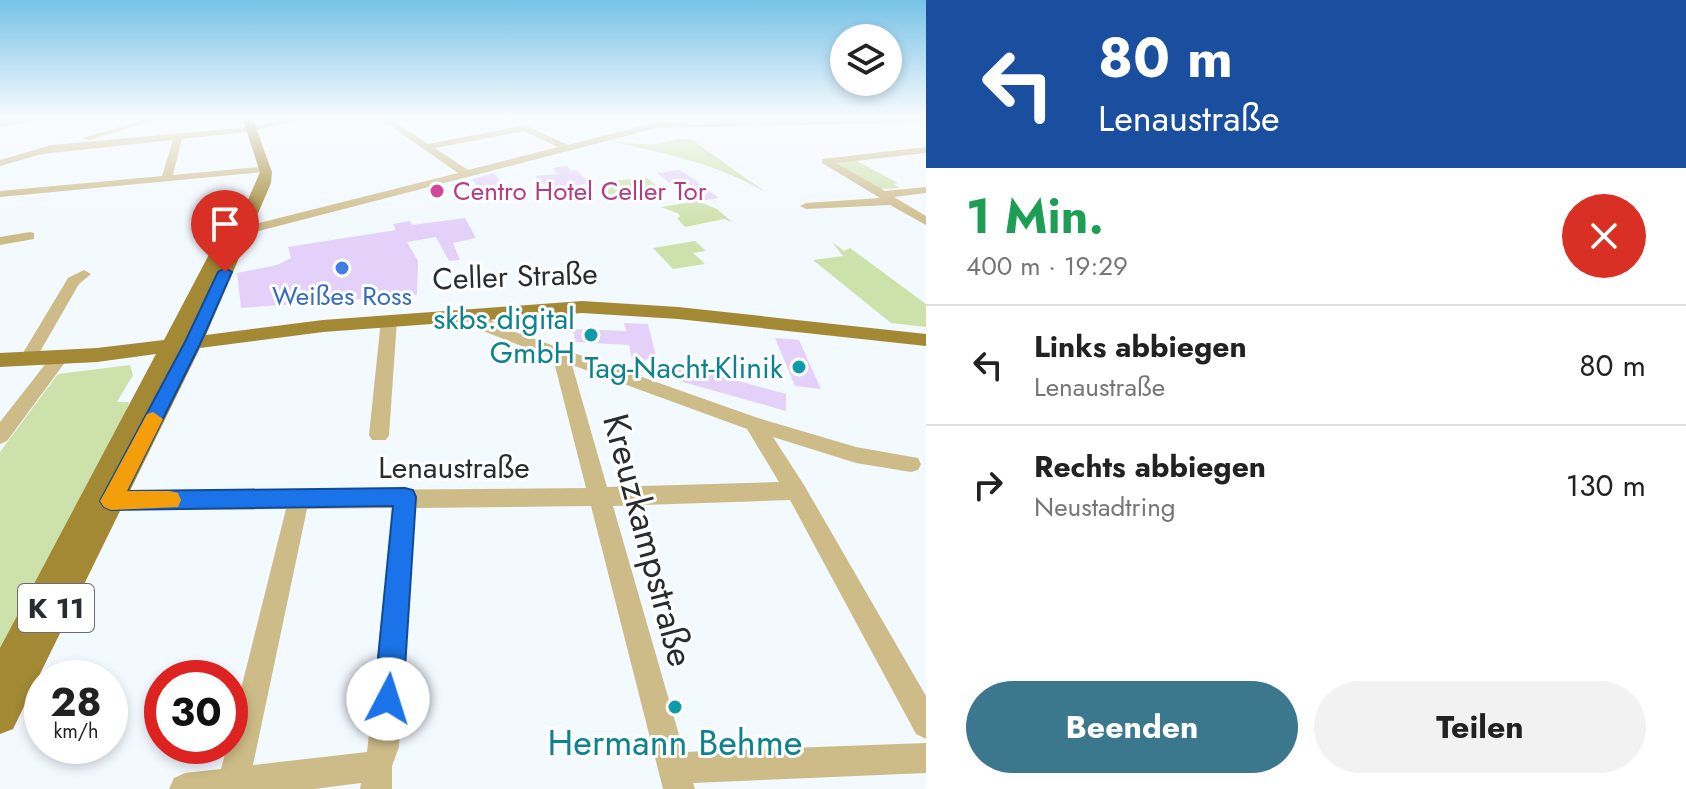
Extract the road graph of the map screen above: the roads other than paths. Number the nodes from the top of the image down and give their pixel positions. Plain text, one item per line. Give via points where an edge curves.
1 (31, 154) edge
2 (173, 154) edge
3 (256, 154) edge
4 (259, 154) edge
5 (437, 154) edge
6 (545, 154) edge
7 (891, 154) edge
8 (0, 163) edge
9 (260, 170) junction
10 (467, 174) junction
11 (167, 178) junction
12 (926, 190) edge
13 (0, 194) edge
14 (888, 198) junction
15 (806, 206) dead end
16 (926, 221) edge
17 (241, 224) junction
18 (30, 236) dead end
19 (0, 241) edge
20 (84, 274) dead end
21 (480, 309) junction
22 (411, 315) junction
23 (185, 337) junction
24 (926, 337) edge
25 (0, 353) edge
26 (41, 353) junction
27 (561, 356) junction
28 (0, 360) edge
29 (754, 424) junction
30 (379, 435) dead end
31 (0, 436) edge
32 (911, 464) dead end
33 (796, 491) junction
34 (405, 497) junction
35 (598, 497) junction
36 (299, 498) junction
37 (111, 501) junction
38 (0, 683) edge
39 (0, 716) edge
40 (926, 724) edge
41 (926, 758) edge
42 (377, 778) edge
43 (677, 778) edge
44 (233, 784) junction
45 (185, 789) edge

1 - 8 street
2 - 11 street
3 - 9 main road
4 - 17 main road, K 11 via 266,172
5 - 10 street
6 - 10 street
7 - 14 street via 826,161
9 - 11 street
9 - 17 main road, K 11
10 - 17 street via 292,219
11 - 13 street
12 - 14 street
14 - 15 street
14 - 16 street
17 - 23 main road, K 11
18 - 19 street
20 - 26 street via 73,281
21 - 22 main road, Celler Straße
21 - 24 main road, Celler Straße via 623,308
21 - 27 street via 489,328
22 - 23 main road, Celler Straße
22 - 30 street
23 - 26 main road, Celler Straße
23 - 26 main road, Celler Straße via 106,341
23 - 37 main road, K 11
23 - 38 main road, K 11
25 - 26 main road, Celler Straße
26 - 28 main road, Celler Straße
26 - 31 street
27 - 29 street
27 - 35 street, Kreuzkampstraße
29 - 32 street via 856,455
29 - 33 street
33 - 35 street, Lenaustraße
33 - 40 street
34 - 35 street, Lenaustraße
34 - 36 street, Lenaustraße
34 - 42 street
35 - 43 street, Kreuzkampstraße
36 - 37 street, Lenaustraße
36 - 44 street
37 - 39 main road, K 11
41 - 43 street
42 - 44 street
44 - 45 street

